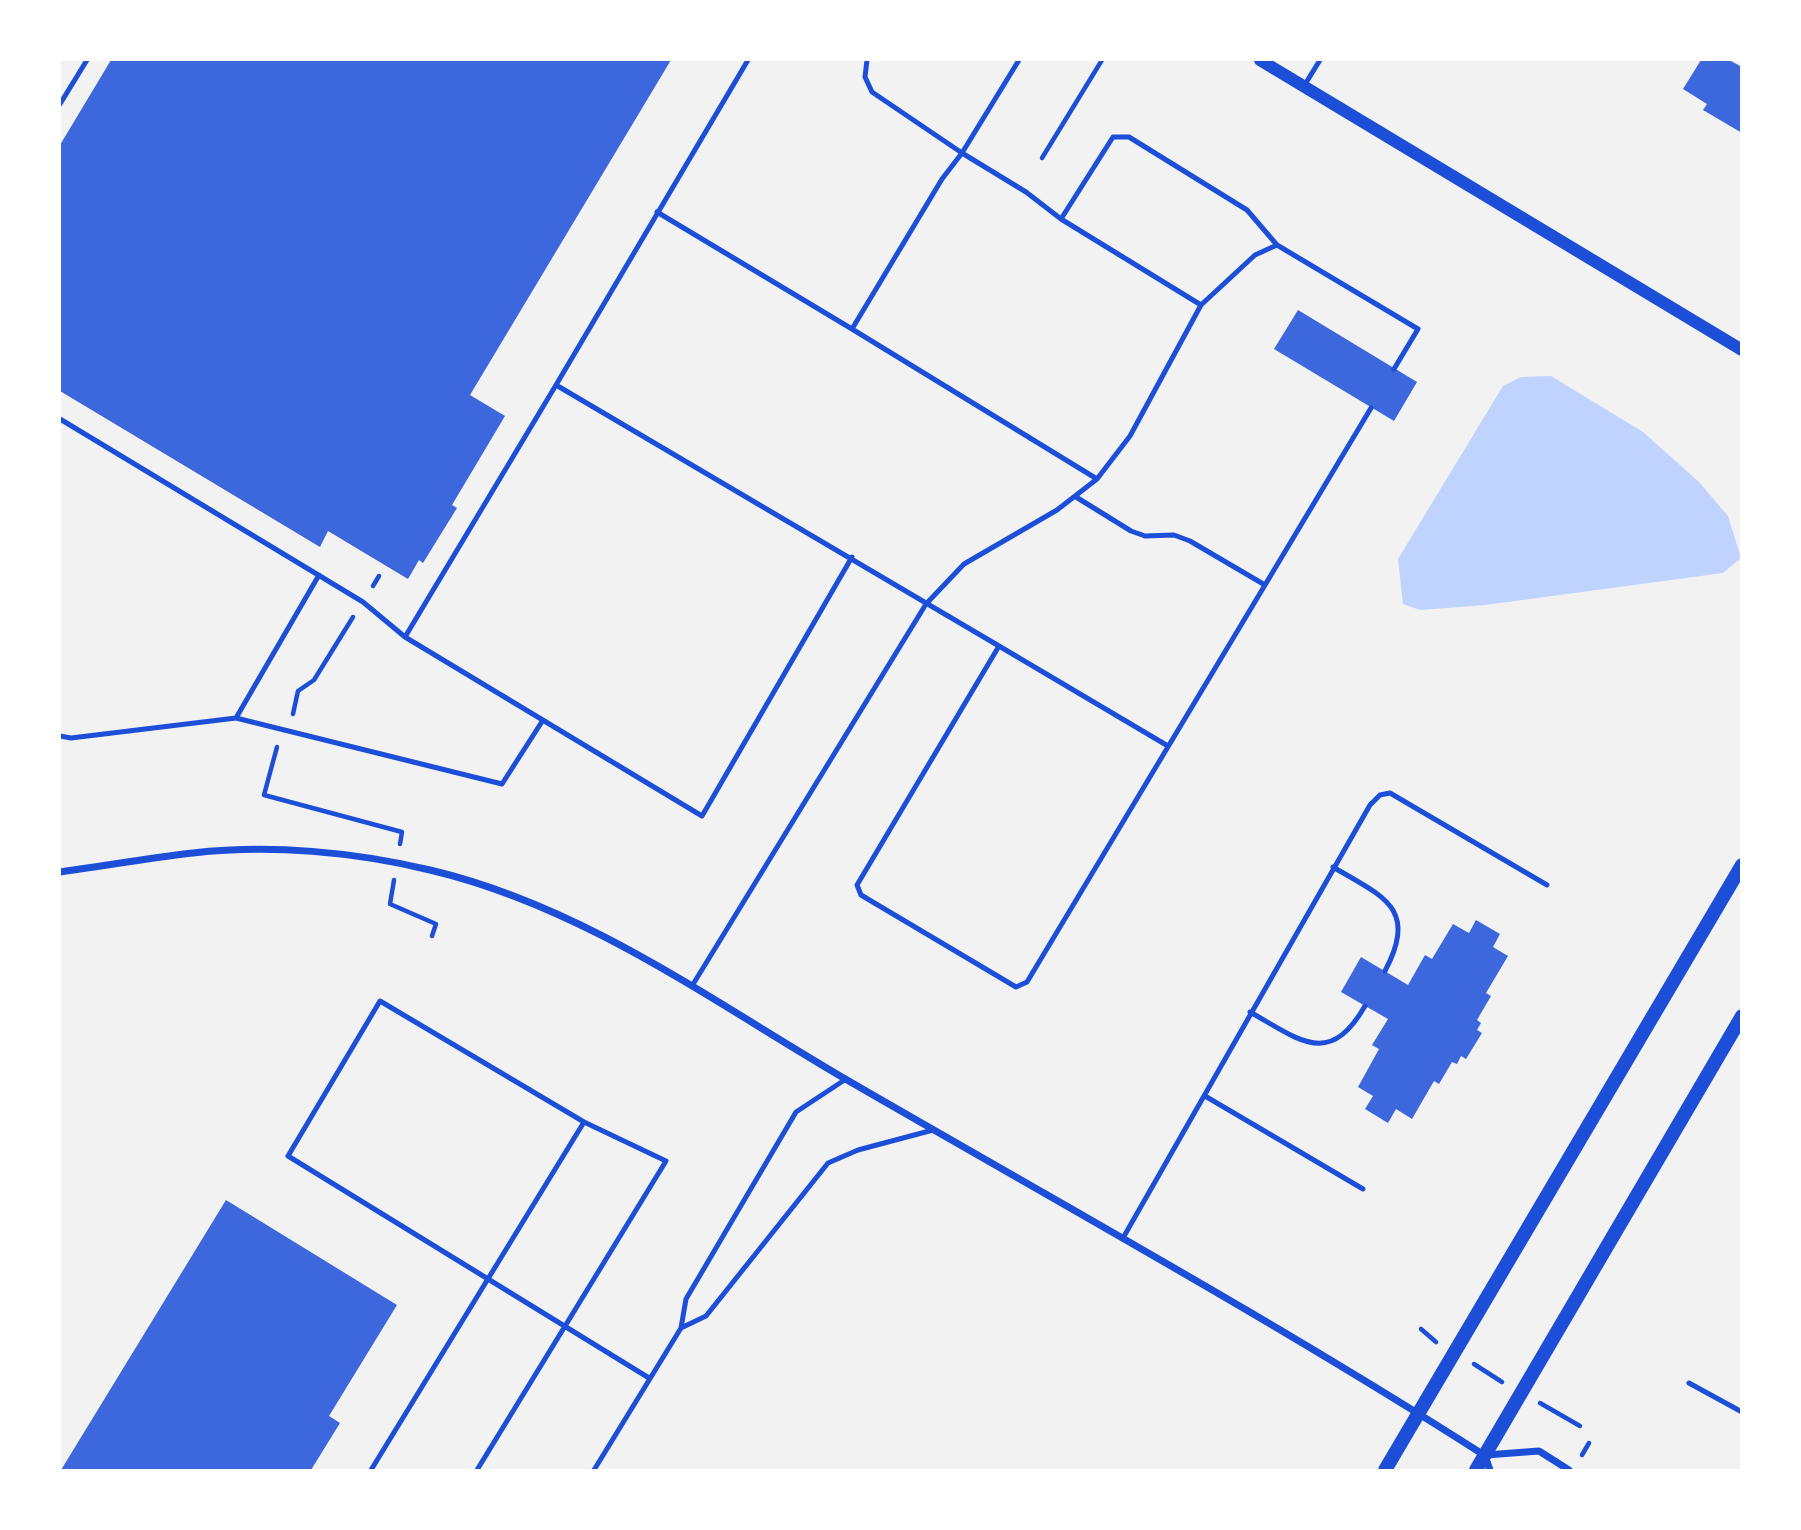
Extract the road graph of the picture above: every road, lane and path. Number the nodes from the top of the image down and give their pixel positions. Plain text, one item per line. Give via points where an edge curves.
1 (87, 60) edge
2 (748, 60) edge
3 (867, 60) edge
4 (1018, 60) edge
5 (1102, 60) edge
6 (1260, 60) edge
7 (1320, 60) edge
8 (1304, 86) junction
9 (60, 104) edge
10 (962, 153) junction
11 (1042, 158) dead end
12 (657, 212) junction
13 (1061, 219) junction
14 (1277, 245) junction
15 (1201, 305) junction
16 (852, 329) junction
17 (1741, 350) edge
18 (1394, 369) dead end
19 (556, 385) junction
20 (1371, 408) dead end
21 (60, 419) edge
22 (1097, 479) junction
23 (1076, 497) junction
24 (852, 557) junction
25 (318, 575) junction
26 (379, 576) dead end
27 (1265, 585) junction
28 (363, 602) junction
29 (926, 604) junction
30 (405, 636) junction
31 (999, 646) junction
32 (236, 718) junction
33 (543, 720) junction
34 (285, 731) junction
35 (60, 736) edge
36 (1168, 746) junction
37 (397, 864) junction
38 (1741, 865) edge
39 (1334, 867) junction
40 (60, 872) edge
41 (1547, 885) dead end
42 (432, 936) dead end
43 (1385, 971) dead end
44 (692, 986) junction
45 (1365, 1006) dead end
46 (1250, 1012) junction
47 (1741, 1016) edge
48 (846, 1079) junction
49 (1205, 1096) junction
50 (584, 1122) junction
51 (933, 1130) junction
52 (1363, 1189) dead end
53 (1123, 1238) junction
54 (488, 1280) junction
55 (565, 1327) junction
56 (681, 1328) junction
57 (649, 1378) junction
58 (1689, 1383) dead end
59 (1741, 1412) edge
60 (1419, 1413) junction
61 (1485, 1455) junction
62 (371, 1471) edge
63 (477, 1471) edge
64 (594, 1471) edge
65 (1385, 1471) edge
66 (1476, 1471) edge
67 (1490, 1471) edge
68 (1569, 1471) edge

1 - 9 lane
2 - 12 lane
3 - 10 lane via 865,77 873,92
4 - 10 lane
5 - 11 path
6 - 8 street
7 - 8 lane
8 - 17 street
10 - 13 lane
10 - 16 lane
12 - 16 lane
12 - 19 lane
13 - 14 lane via 1113,137 1129,137 1247,210
13 - 15 lane
14 - 15 lane via 1255,255
14 - 18 lane via 1418,329
15 - 22 lane via 1130,436
16 - 22 lane
19 - 24 lane
19 - 30 lane
20 - 27 lane
21 - 25 lane
22 - 23 lane
23 - 27 lane via 1131,531 1191,541
23 - 29 lane via 964,564
24 - 29 lane
24 - 33 lane via 702,816
25 - 28 lane
25 - 32 lane
26 - 28 path
27 - 36 lane
28 - 30 lane
28 - 34 path via 314,680 298,691
29 - 31 lane
29 - 44 lane
30 - 33 lane
31 - 36 lane
31 - 36 lane via 857,885 861,895 992,973 1016,987 1027,982
32 - 34 lane
32 - 35 lane
33 - 34 lane via 502,784
34 - 37 path via 264,796 402,832
37 - 40 street via 342,855 255,850 196,852
37 - 42 path via 390,904 436,924
37 - 44 street via 484,885 539,905
38 - 60 main road
39 - 41 lane via 1370,804 1390,793
39 - 43 lane via 1389,904 1401,925 1398,946
39 - 46 lane
44 - 48 street
45 - 46 lane via 1351,1029 1335,1041 1311,1043
46 - 49 lane
47 - 61 main road
48 - 51 street
48 - 56 lane via 796,1112 686,1299
49 - 52 lane
49 - 53 lane
50 - 54 lane
50 - 54 lane via 380,1001 288,1156
50 - 55 lane via 666,1161
51 - 53 street
51 - 56 lane via 828,1163 706,1316
53 - 60 street
54 - 55 lane
54 - 62 lane
55 - 57 lane
55 - 63 lane
56 - 57 lane
57 - 64 lane
58 - 59 lane
60 - 61 street
60 - 65 main road
61 - 66 main road
61 - 67 street
61 - 68 street via 1539,1451

